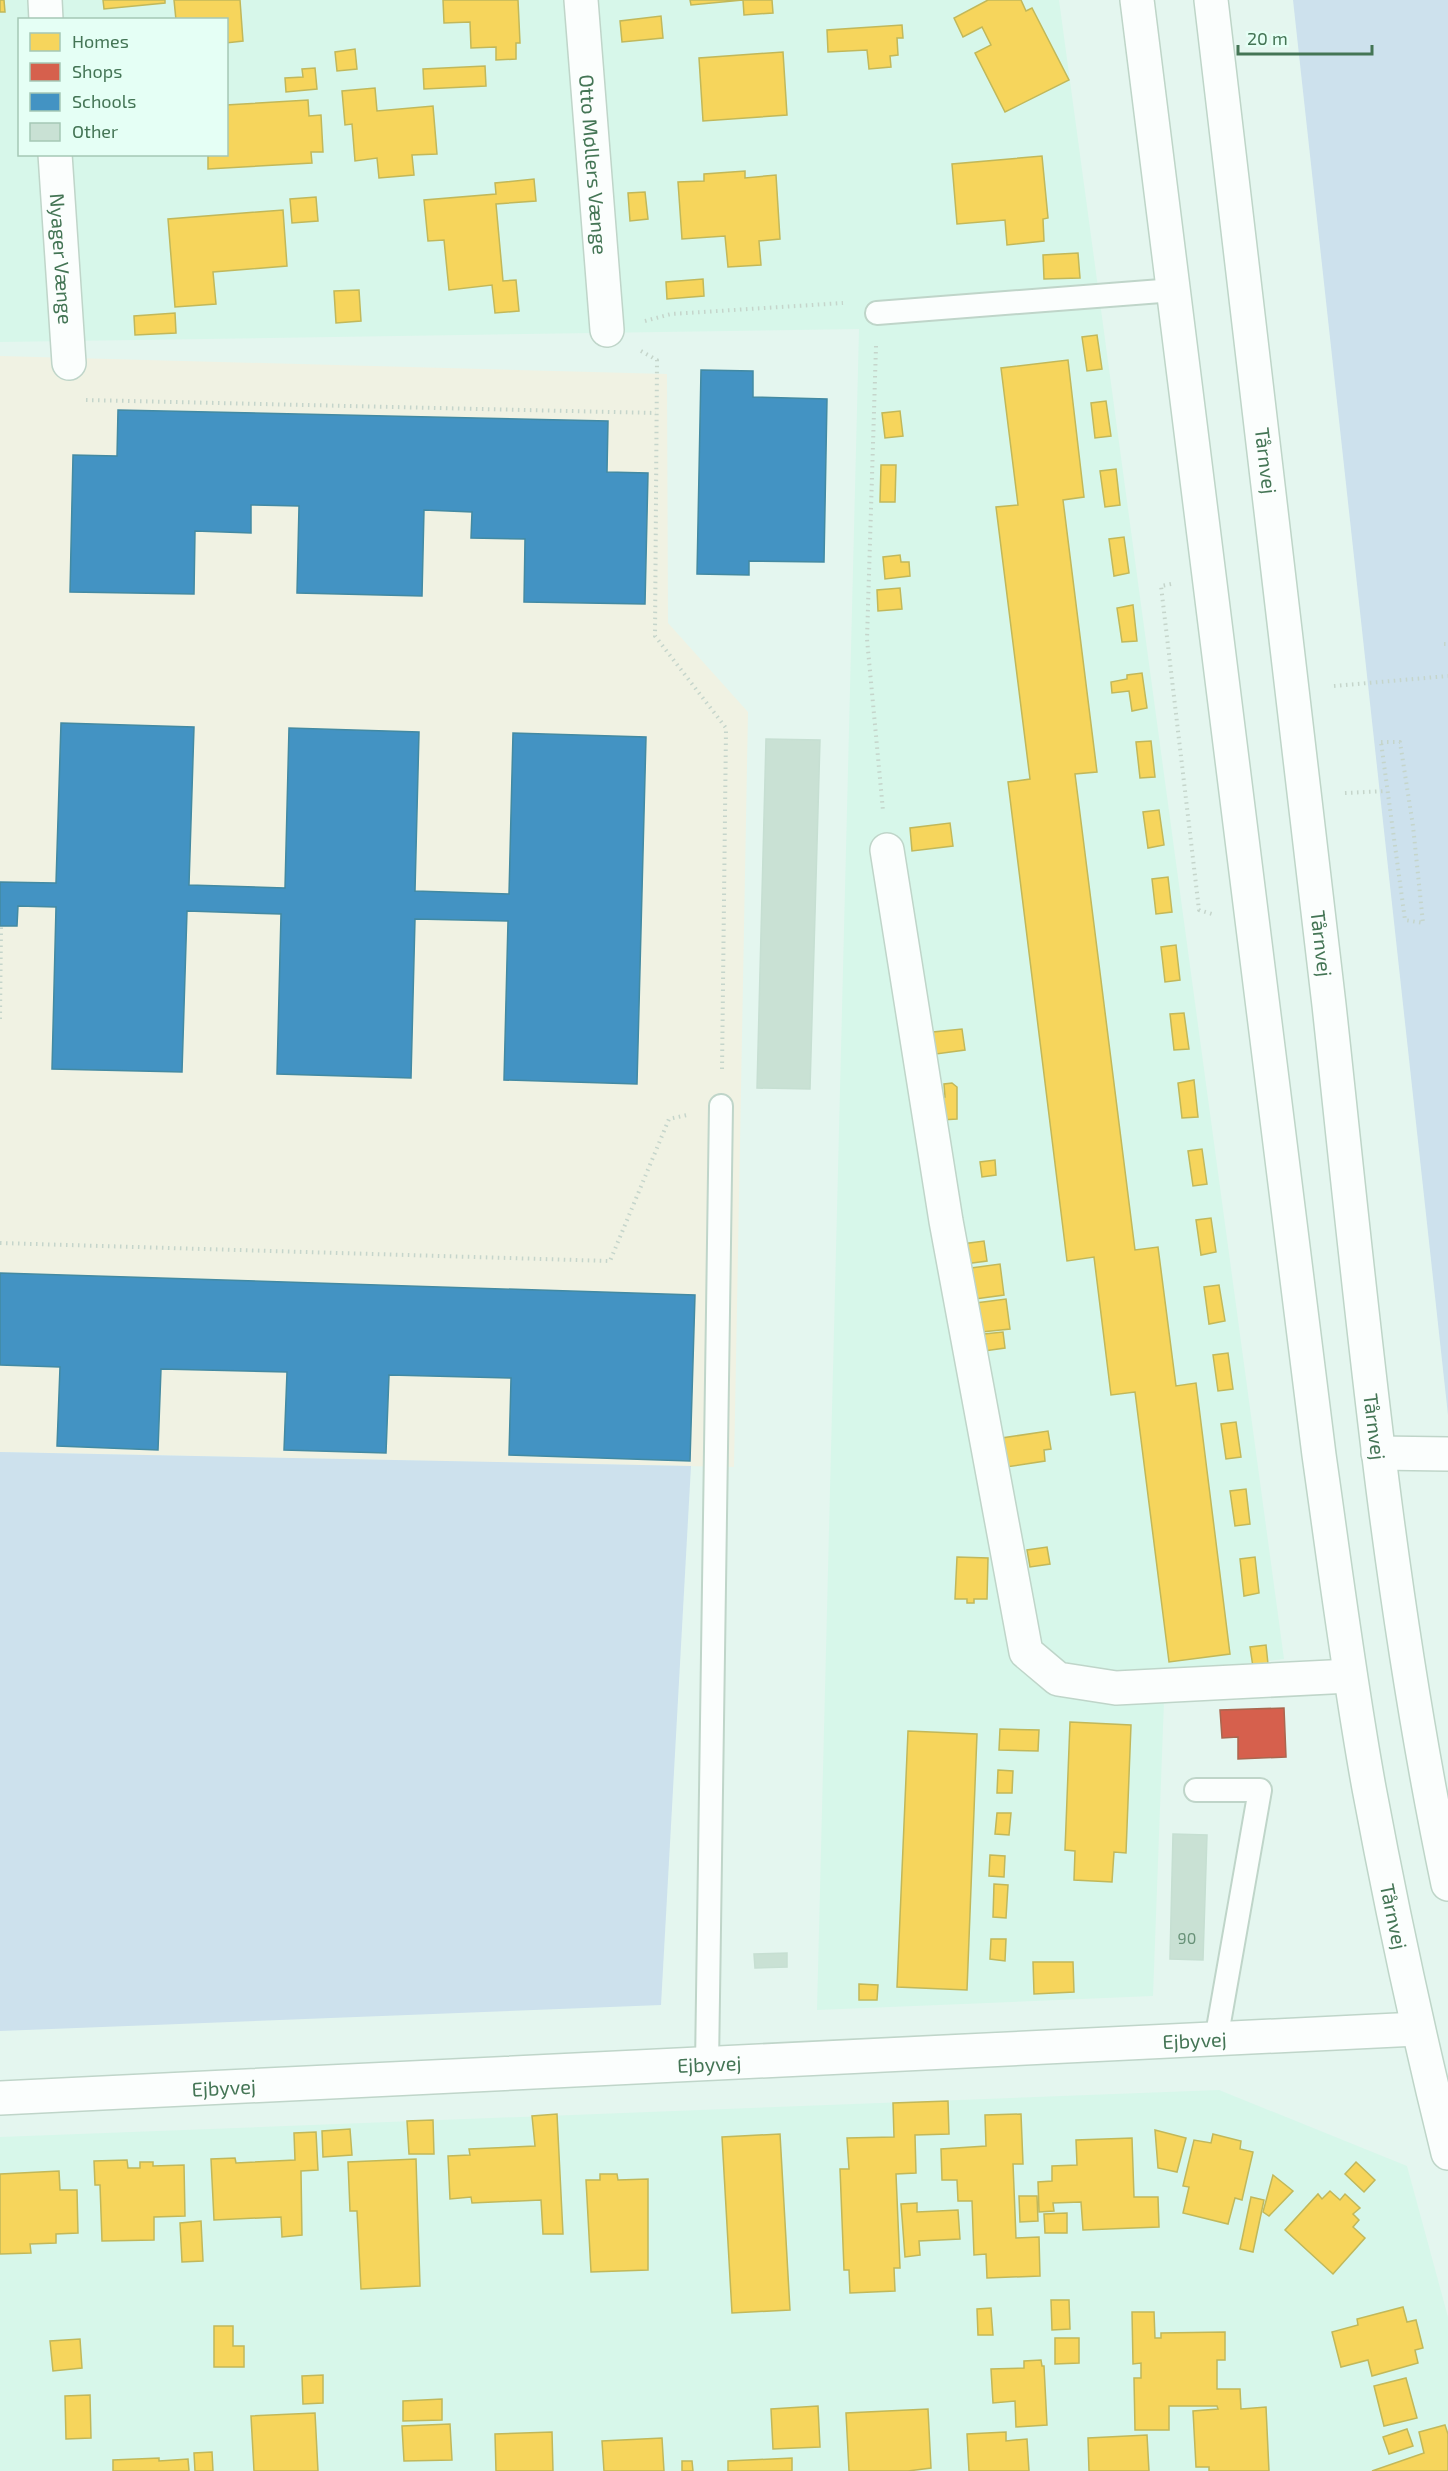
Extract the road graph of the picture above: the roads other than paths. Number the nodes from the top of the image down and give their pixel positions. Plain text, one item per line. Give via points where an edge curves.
1 (45, 0) edge
2 (581, 0) edge
3 (1137, 0) edge
4 (1211, 0) edge
5 (46, 18) edge
6 (55, 156) edge
7 (1174, 290) junction
8 (877, 313) road end
9 (606, 330) road end
10 (69, 363) road end
11 (887, 850) road end
12 (721, 1106) road end
13 (1378, 1453) junction
14 (1448, 1454) edge
15 (1350, 1676) junction
16 (1437, 1780) edge
17 (1196, 1790) dead end
18 (1448, 1884) edge
19 (1417, 2029) junction
20 (1216, 2040) junction
21 (707, 2066) junction
22 (0, 2098) edge
23 (1448, 2153) edge

1 - 5 street
2 - 9 street, Otto Møllers Vænge
3 - 7 street, Tårnvej
4 - 13 street, Tårnvej via 1294,690
6 - 10 street, Nyager Vænge
7 - 8 lane
7 - 15 street, Tårnvej via 1311,1397
11 - 15 street via 946,1221 1026,1652 1058,1679 1116,1688
12 - 21 lane
13 - 14 street
13 - 16 street, Tårnvej
15 - 19 street, Tårnvej
16 - 18 street, Tårnvej
17 - 20 lane via 1260,1790
19 - 20 street, Ejbyvej
19 - 23 street, Tårnvej
20 - 21 street, Ejbyvej
21 - 22 street, Ejbyvej

